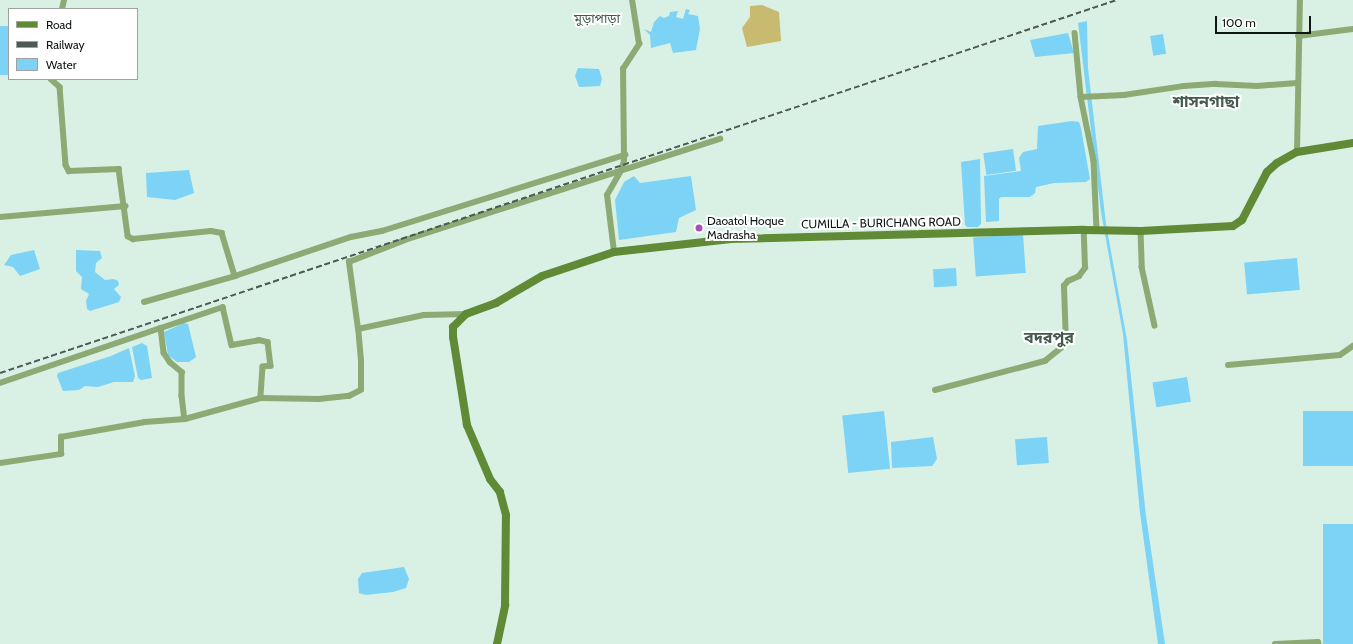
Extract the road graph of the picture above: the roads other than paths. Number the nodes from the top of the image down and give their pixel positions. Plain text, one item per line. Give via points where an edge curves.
1 (632, 0) edge
2 (1300, 0) edge
3 (1353, 30) edge
4 (1075, 33) dead end
5 (1298, 36) junction
6 (52, 80) edge
7 (1297, 83) junction
8 (1083, 98) junction
9 (720, 139) dead end
10 (1353, 143) edge
11 (1297, 152) junction
12 (625, 155) junction
13 (622, 169) junction
14 (126, 206) junction
15 (0, 217) edge
16 (1084, 230) junction
17 (1097, 230) junction
18 (1141, 231) junction
19 (614, 252) junction
20 (235, 276) junction
21 (144, 302) dead end
22 (466, 314) junction
23 (1155, 326) dead end
24 (161, 328) junction
25 (358, 328) junction
26 (1353, 346) edge
27 (1228, 365) dead end
28 (0, 383) edge
29 (935, 390) dead end
30 (261, 398) junction
31 (185, 420) junction
32 (0, 463) edge
33 (497, 644) edge
34 (1275, 644) edge
35 (1319, 644) edge

1 - 12 street via 639,44 623,69
2 - 5 street
3 - 5 street
4 - 8 street
5 - 7 street
6 - 14 street via 60,87 66,165 69,171 119,169
7 - 8 street via 1184,86
7 - 11 street
8 - 17 street via 1094,161
9 - 13 street
10 - 11 main road, CUMILLA - BURICHANG ROAD
11 - 18 main road, CUMILLA - BURICHANG ROAD via 1269,170 1248,212 1236,225
12 - 13 street
12 - 20 street via 382,231 351,237
13 - 19 street via 608,195
13 - 25 street via 405,240 349,262
14 - 15 street
14 - 20 street via 128,236 133,238 211,231 222,233
16 - 17 main road, CUMILLA - BURICHANG ROAD
16 - 19 main road, CUMILLA - BURICHANG ROAD via 731,239
16 - 29 street via 1084,268 1079,276 1064,286 1066,344 1045,361
17 - 18 main road, CUMILLA - BURICHANG ROAD
18 - 23 street via 1142,267
19 - 22 main road, CUMILLA - BURICHANG ROAD via 542,276 496,302
20 - 21 street
22 - 25 street via 424,315
22 - 33 main road, CUMILLA - BURICHANG ROAD via 453,327 453,337 468,425 490,479 500,492 506,515 505,605
24 - 28 street
24 - 30 street via 223,307 232,345 259,340 268,342 271,366 263,367
24 - 31 street via 164,354 182,372
25 - 30 street via 361,390 349,396 319,399
26 - 27 street via 1340,355
30 - 31 street
31 - 32 street via 145,422 61,437 61,454
34 - 35 street

